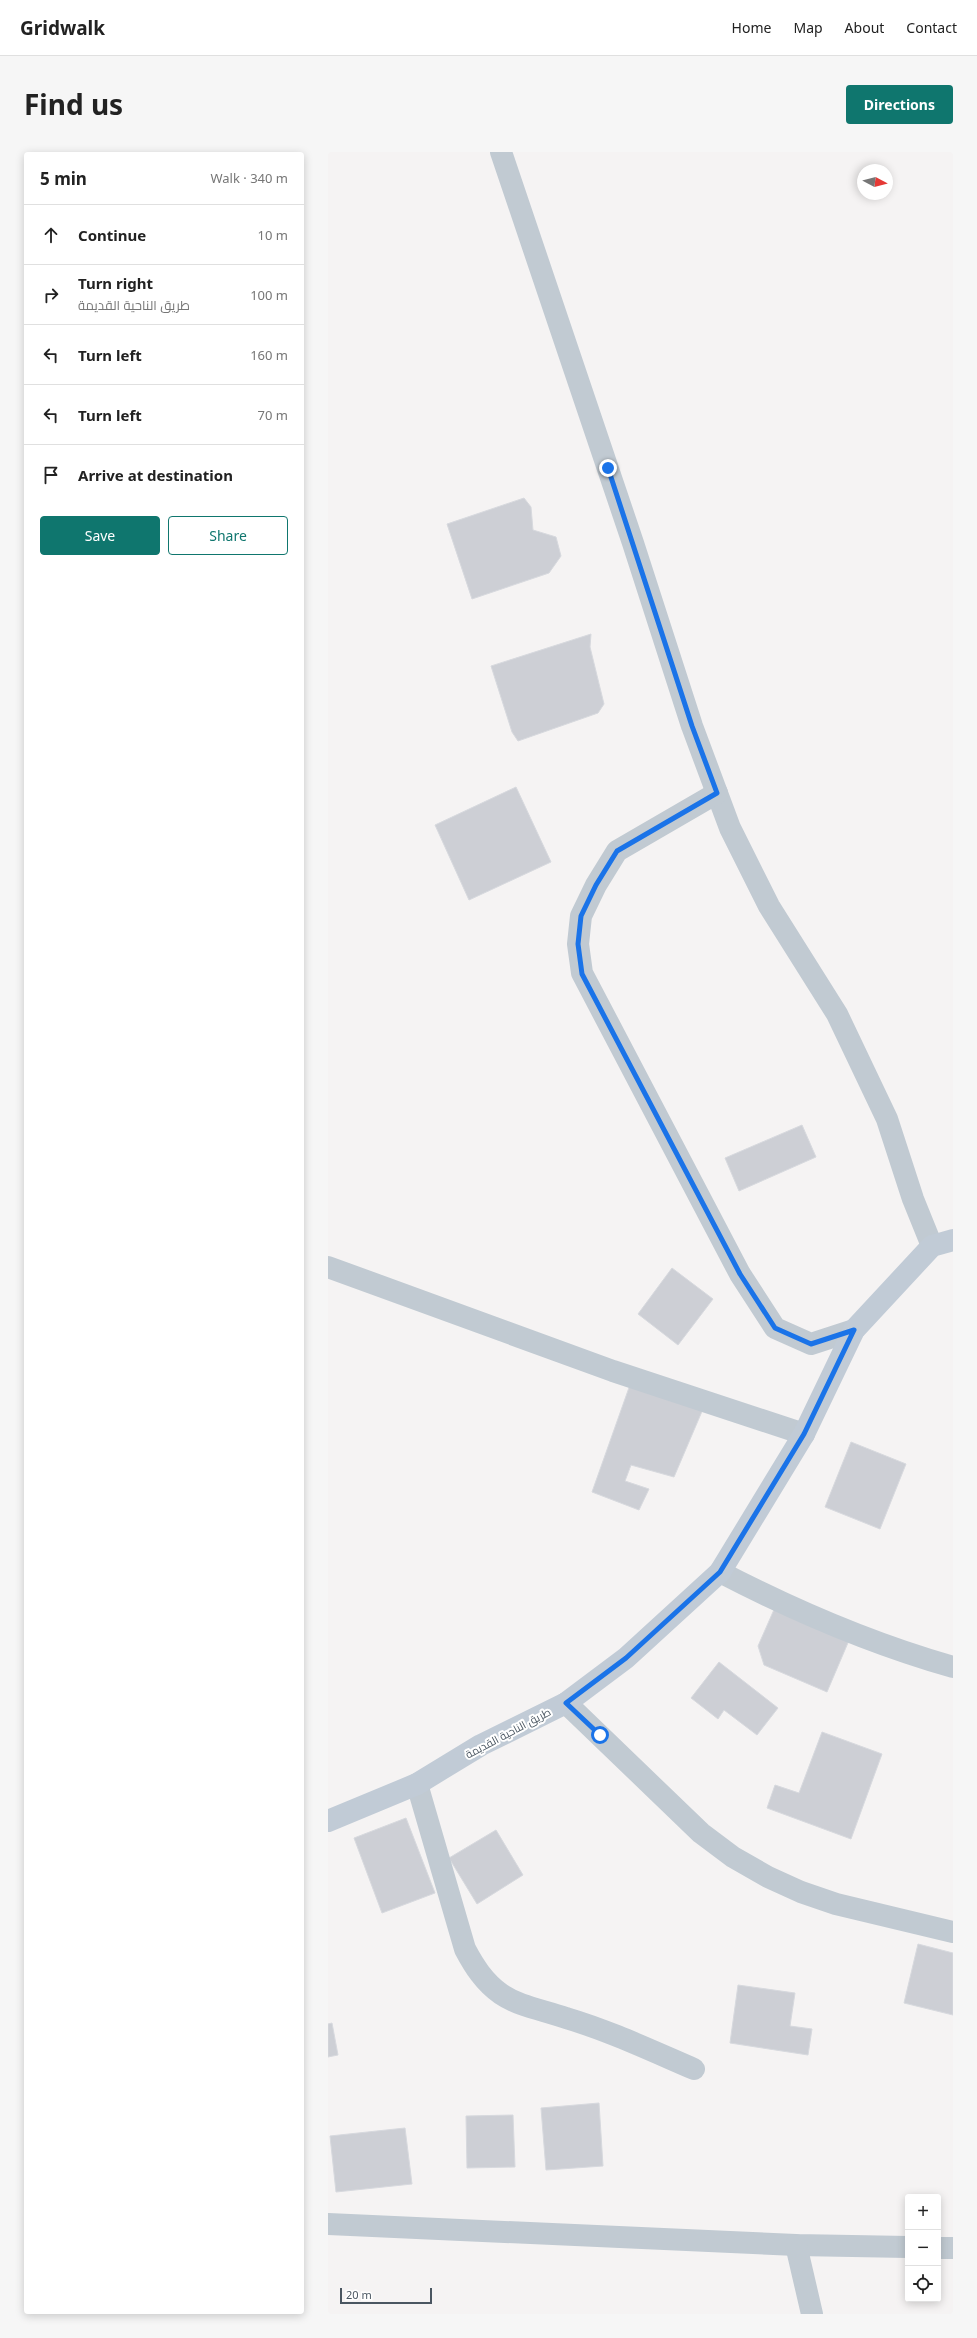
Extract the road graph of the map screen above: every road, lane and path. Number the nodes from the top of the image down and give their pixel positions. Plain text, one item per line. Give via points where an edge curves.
1 (501, 152) edge
2 (717, 793) junction
3 (953, 1240) edge
4 (932, 1246) junction
5 (328, 1267) edge
6 (854, 1330) junction
7 (804, 1434) junction
8 (720, 1572) junction
9 (953, 1667) edge
10 (566, 1703) junction
11 (417, 1784) junction
12 (328, 1822) edge
13 (953, 1932) edge
14 (694, 2069) dead end
15 (328, 2224) edge
16 (796, 2245) junction
17 (905, 2247) edge
18 (941, 2248) edge
19 (953, 2248) edge
20 (812, 2314) edge

1 - 2 street via 692,726
2 - 4 street via 730,828 769,906 837,1014 887,1119 913,1199
2 - 6 street via 617,851 581,916 578,944 582,974 740,1274 775,1328 811,1344
3 - 4 street
4 - 6 street, طريق الناحية القديمة
5 - 7 street via 613,1371
6 - 7 street, طريق الناحية القديمة
7 - 8 street, طريق الناحية القديمة
8 - 9 street via 801,1612 864,1638
8 - 10 street, طريق الناحية القديمة via 626,1658
10 - 11 street, طريق الناحية القديمة via 481,1745
10 - 13 street via 701,1833 733,1857 768,1877 815,1897
11 - 12 street, طريق الناحية القديمة
11 - 14 street via 465,1949 486,1981 501,1994 518,2003 622,2038
15 - 16 street
16 - 17 street
16 - 20 street
18 - 19 street

